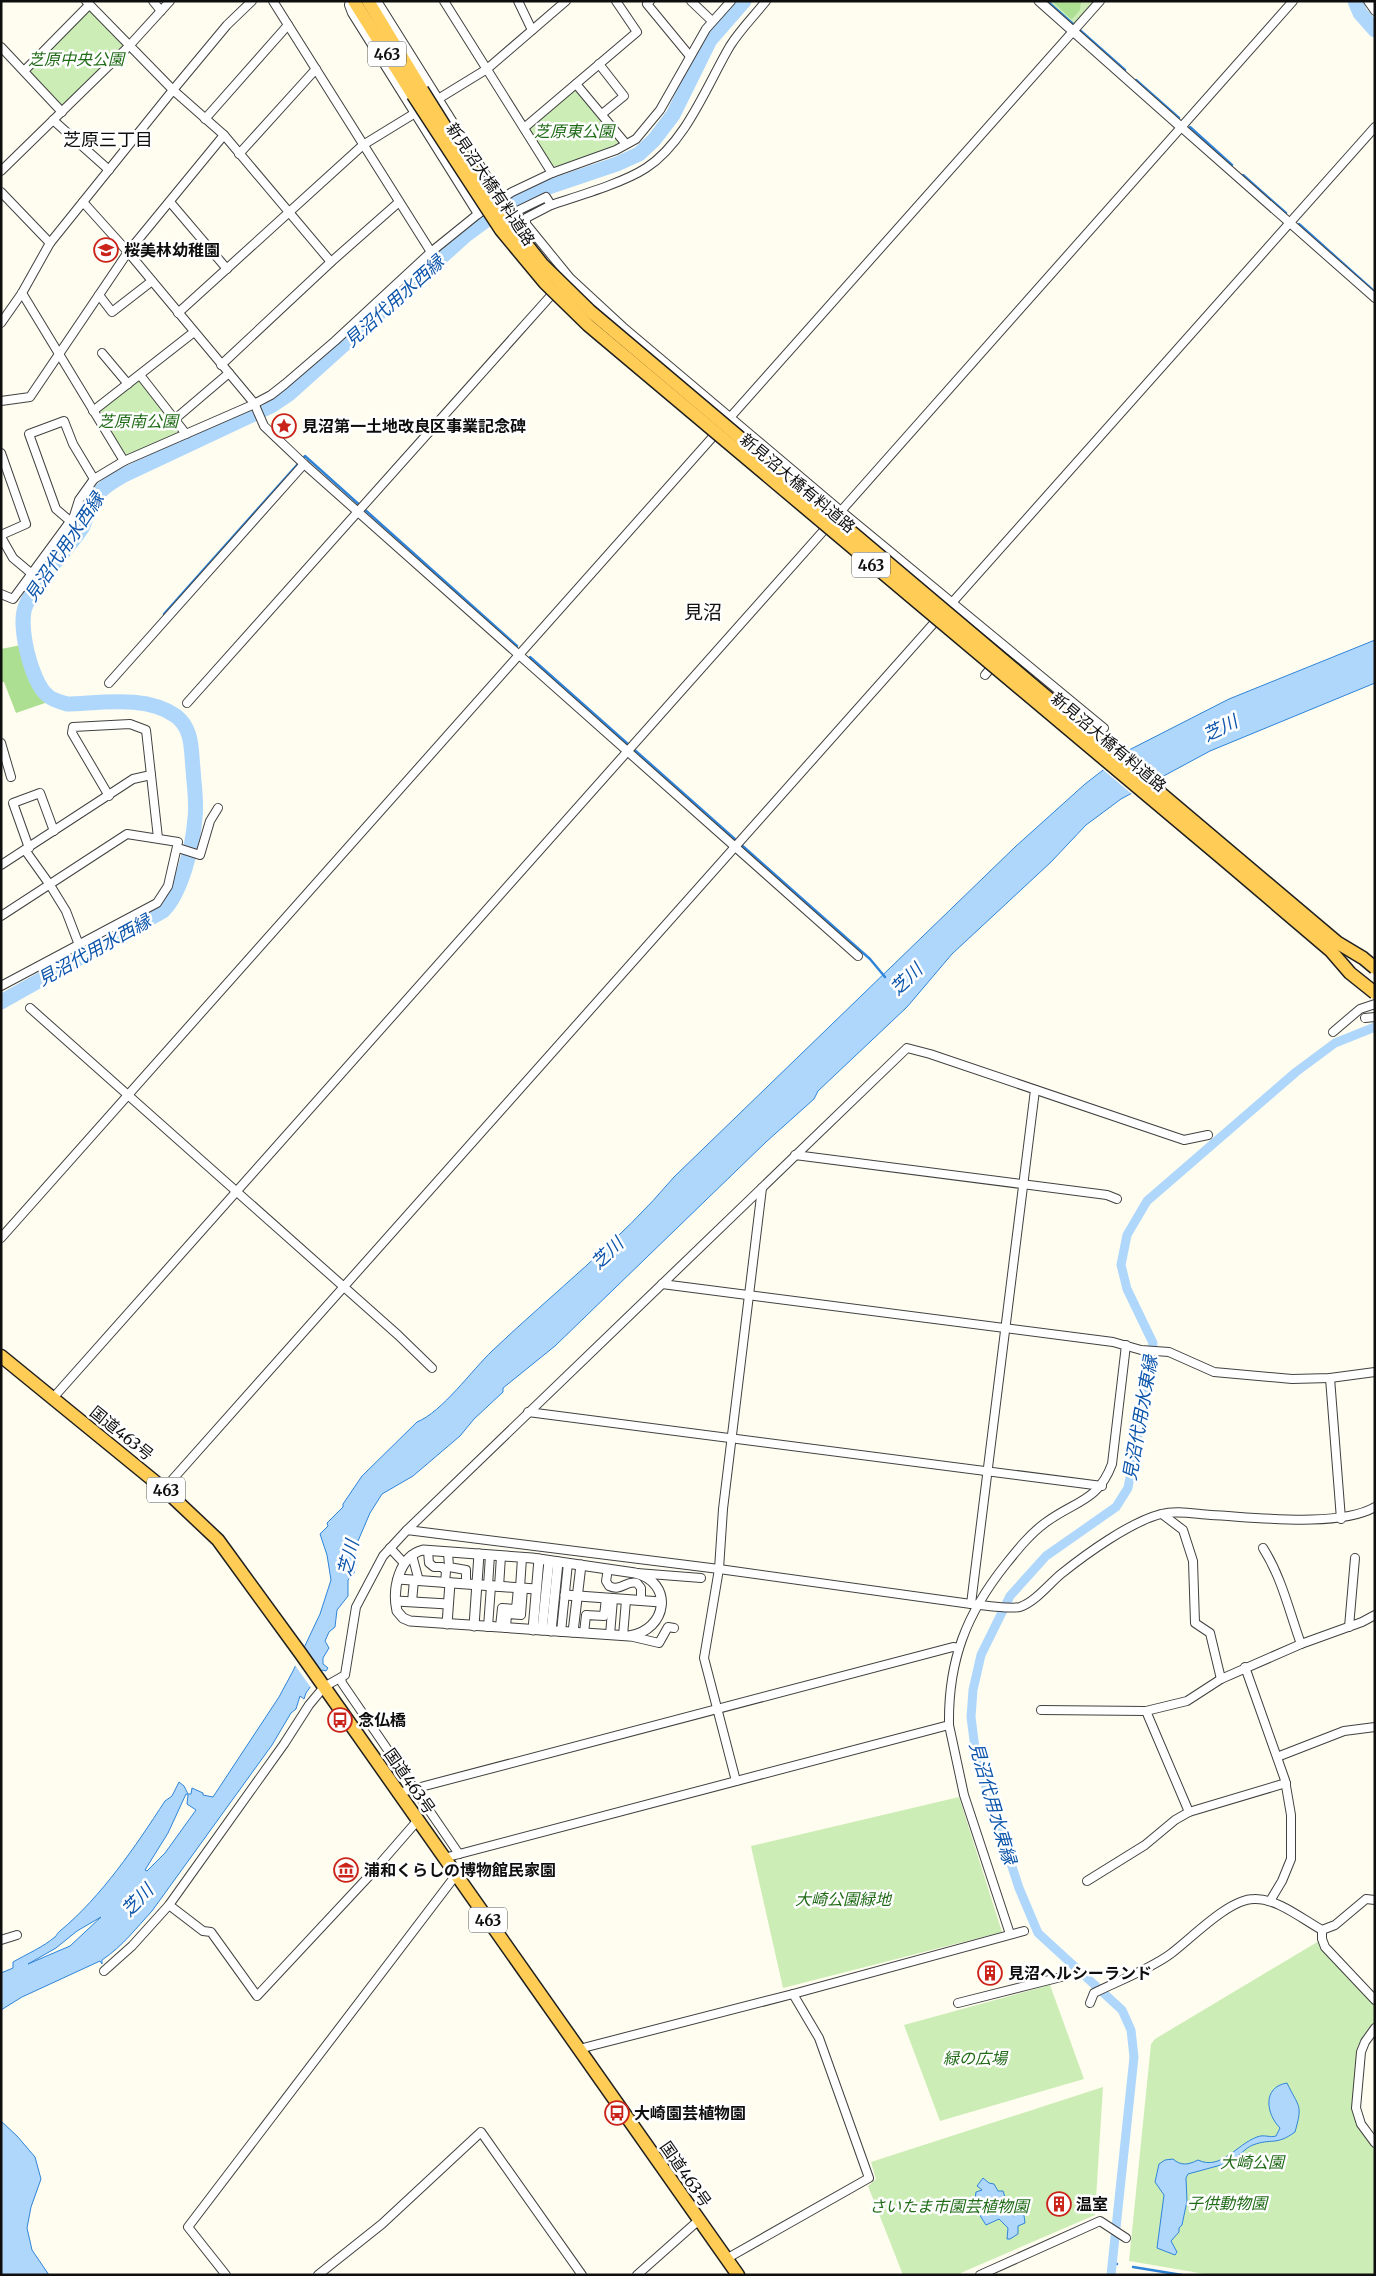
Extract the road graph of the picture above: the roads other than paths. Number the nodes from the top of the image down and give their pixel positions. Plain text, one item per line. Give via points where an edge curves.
1 (153, 1) edge
2 (170, 1) edge
3 (252, 1) edge
4 (273, 1) edge
5 (350, 1) edge
6 (354, 1) edge
7 (444, 1) edge
8 (518, 1) edge
9 (566, 1) edge
10 (616, 1) edge
11 (650, 1) edge
12 (691, 1) edge
13 (731, 1) edge
14 (766, 1) edge
15 (1038, 1) edge
16 (1100, 1) edge
17 (1293, 1) edge
18 (1368, 1) edge
19 (88, 3) edge
20 (370, 5) edge
21 (161, 11) junction
22 (1375, 12) edge
23 (712, 21) junction
24 (288, 25) junction
25 (532, 30) junction
26 (1073, 31) junction
27 (129, 46) junction
28 (1, 47) edge
29 (689, 56) junction
30 (599, 64) junction
31 (316, 69) junction
32 (487, 69) junction
33 (24, 70) junction
34 (576, 84) junction
35 (173, 90) junction
36 (417, 92) junction
37 (438, 98) junction
38 (62, 112) junction
39 (415, 112) junction
40 (602, 114) junction
41 (205, 119) junction
42 (53, 120) junction
43 (1375, 126) edge
44 (1182, 127) junction
45 (524, 128) junction
46 (224, 135) junction
47 (626, 144) junction
48 (363, 145) junction
49 (239, 154) junction
50 (109, 170) junction
51 (1, 171) edge
52 (552, 173) junction
53 (3, 197) edge
54 (498, 200) junction
55 (83, 202) junction
56 (170, 202) junction
57 (399, 202) junction
58 (551, 205) junction
59 (289, 213) junction
60 (478, 214) junction
61 (1289, 224) junction
62 (50, 243) junction
63 (128, 252) junction
64 (430, 252) junction
65 (331, 262) junction
66 (227, 269) junction
67 (568, 275) junction
68 (152, 281) junction
69 (22, 293) junction
70 (99, 295) junction
71 (1375, 298) edge
72 (178, 313) junction
73 (1, 323) edge
74 (194, 332) junction
75 (102, 353) dead end
76 (59, 355) junction
77 (221, 364) junction
78 (229, 373) junction
79 (140, 375) junction
80 (128, 384) junction
81 (1, 401) edge
82 (254, 403) junction
83 (93, 411) junction
84 (731, 418) junction
85 (174, 419) junction
86 (186, 434) junction
87 (1, 452) edge
88 (124, 462) junction
89 (304, 464) junction
90 (10, 476) junction
91 (1, 479) edge
92 (94, 480) junction
93 (841, 511) junction
94 (358, 513) junction
95 (70, 522) junction
96 (1, 536) edge
97 (32, 574) junction
98 (1, 594) edge
99 (951, 603) junction
100 (1008, 650) junction
101 (519, 656) junction
102 (985, 675) dead end
103 (109, 683) dead end
104 (187, 703) dead end
105 (1104, 728) dead end
106 (1, 743) edge
107 (628, 750) junction
108 (151, 775) junction
109 (11, 777) dead end
110 (109, 796) junction
111 (218, 808) dead end
112 (54, 831) junction
113 (158, 838) junction
114 (735, 846) junction
115 (27, 849) junction
116 (180, 849) junction
117 (1, 866) edge
118 (50, 885) junction
119 (1, 916) edge
120 (79, 945) junction
121 (858, 956) dead end
122 (1375, 968) edge
123 (1, 986) edge
124 (1375, 993) edge
125 (1375, 1004) edge
126 (30, 1008) dead end
127 (1375, 1017) edge
128 (1365, 1018) dead end
129 (1333, 1032) dead end
130 (1036, 1090) junction
131 (127, 1096) junction
132 (1208, 1135) dead end
133 (795, 1155) junction
134 (1023, 1185) junction
135 (762, 1188) junction
136 (235, 1191) junction
137 (1117, 1199) dead end
138 (1, 1238) edge
139 (662, 1284) junction
140 (344, 1287) junction
141 (750, 1296) junction
142 (1006, 1328) junction
143 (1126, 1345) junction
144 (1, 1356) edge
145 (432, 1368) dead end
146 (1375, 1372) edge
147 (1330, 1378) junction
148 (52, 1398) junction
149 (528, 1412) junction
150 (732, 1437) junction
151 (988, 1471) junction
152 (1102, 1486) junction
153 (164, 1489) junction
154 (1375, 1507) edge
155 (1162, 1514) junction
156 (1341, 1519) junction
157 (406, 1530) junction
158 (390, 1548) junction
159 (1263, 1548) dead end
160 (428, 1550) junction
161 (448, 1552) junction
162 (479, 1554) junction
163 (412, 1555) junction
164 (490, 1555) junction
165 (501, 1556) junction
166 (522, 1558) junction
167 (1355, 1558) dead end
168 (539, 1559) junction
169 (553, 1561) junction
170 (404, 1563) junction
171 (568, 1563) junction
172 (581, 1565) junction
173 (608, 1569) junction
174 (719, 1569) junction
175 (498, 1571) junction
176 (635, 1573) junction
177 (701, 1578) dead end
178 (398, 1579) junction
179 (416, 1581) junction
180 (448, 1583) junction
181 (466, 1584) junction
182 (476, 1585) junction
183 (493, 1586) junction
184 (520, 1588) junction
185 (536, 1589) junction
186 (565, 1595) junction
187 (577, 1596) junction
188 (609, 1598) junction
189 (626, 1600) junction
190 (396, 1601) junction
191 (641, 1601) junction
192 (412, 1602) junction
193 (661, 1602) junction
194 (448, 1604) junction
195 (973, 1604) junction
196 (1375, 1615) edge
197 (621, 1618) junction
198 (447, 1624) junction
199 (474, 1626) junction
200 (488, 1627) junction
201 (1349, 1627) junction
202 (503, 1628) junction
203 (674, 1628) dead end
204 (542, 1630) junction
205 (700, 1630) dead end
206 (561, 1632) junction
207 (573, 1632) junction
208 (709, 1632) junction
209 (584, 1633) junction
210 (610, 1635) junction
211 (626, 1636) junction
212 (1302, 1644) junction
213 (959, 1648) junction
214 (1246, 1666) junction
215 (341, 1678) junction
216 (1221, 1679) junction
217 (321, 1683) junction
218 (718, 1709) junction
219 (1041, 1710) dead end
220 (1146, 1711) junction
221 (949, 1725) junction
222 (1375, 1727) edge
223 (1277, 1757) junction
224 (736, 1781) junction
225 (1286, 1783) junction
226 (414, 1789) junction
227 (398, 1793) junction
228 (1189, 1812) junction
229 (418, 1820) junction
230 (459, 1854) junction
231 (444, 1858) junction
232 (456, 1875) junction
233 (1087, 1881) dead end
234 (1375, 1900) edge
235 (1270, 1901) junction
236 (169, 1905) junction
237 (1322, 1930) junction
238 (1024, 1931) dead end
239 (1010, 1934) junction
240 (17, 1935) dead end
241 (1, 1940) edge
242 (104, 1971) dead end
243 (1066, 1976) dead end
244 (793, 1994) junction
245 (1375, 2000) edge
246 (958, 2003) dead end
247 (1090, 2003) dead end
248 (1375, 2028) edge
249 (579, 2049) junction
250 (1375, 2143) edge
251 (699, 2220) junction
252 (1126, 2238) dead end
253 (726, 2259) junction
254 (995, 2272) edge
255 (226, 2275) edge
256 (318, 2275) edge
257 (582, 2275) edge
258 (637, 2275) edge
259 (738, 2275) edge
260 (980, 2275) edge

1 - 21 street
2 - 21 street
3 - 35 street via 227,25
4 - 24 street
5 - 39 street via 352,13
6 - 20 highway, 463
7 - 32 street
8 - 25 street
9 - 25 street
10 - 30 street via 637,32
11 - 29 street via 647,4
12 - 23 street
13 - 23 street
14 - 58 street via 732,44 701,100 658,159 632,176
15 - 26 street
16 - 26 street
17 - 44 street
18 - 22 street
19 - 27 street
19 - 33 street
20 - 36 highway, 新見沼大橋有料道路 / 463
20 - 37 street
21 - 27 street
23 - 29 street
24 - 31 street
24 - 41 street
25 - 32 street
26 - 44 street
26 - 84 street
27 - 35 street
27 - 38 street
28 - 33 street
29 - 47 street via 660,110 636,139
30 - 34 street
30 - 40 street via 624,96
31 - 48 street
31 - 49 street
32 - 37 street
32 - 45 street
33 - 38 street
34 - 40 street
34 - 45 street
35 - 41 street
35 - 50 street
36 - 122 highway, 新見沼大橋有料道路 / 463, bridge via 494,203 542,264 590,311 1338,943
36 - 124 highway, 新見沼大橋有料道路 / 463, bridge via 501,230 545,283 588,325 1223,859
37 - 39 street
37 - 54 street
38 - 42 street
39 - 48 street
39 - 60 street
40 - 47 street
41 - 46 street
42 - 50 street
42 - 51 street
43 - 61 street
44 - 61 street
44 - 93 street
45 - 52 street
46 - 49 street
46 - 56 street
47 - 52 street
48 - 57 street
48 - 59 street
49 - 59 street
50 - 55 street
52 - 54 street
53 - 62 street
54 - 58 street via 506,216 546,197
54 - 60 street
55 - 62 street
55 - 63 street
56 - 63 street
56 - 66 street
57 - 64 street
57 - 65 street
58 - 67 street via 526,218 525,222
59 - 65 street
59 - 66 street
60 - 64 street
61 - 71 street
61 - 99 street
62 - 69 street
63 - 68 street
63 - 70 street
64 - 82 street via 328,348 271,395
65 - 77 street
66 - 72 street
67 - 84 street via 623,327
67 - 94 street
68 - 70 street via 112,312
68 - 72 street
69 - 73 street
69 - 76 street
70 - 76 street
72 - 74 street
74 - 77 street
74 - 79 street
75 - 80 street
76 - 81 street via 30,397
76 - 83 street
77 - 78 street
78 - 82 street
78 - 85 street
79 - 80 street
79 - 85 street
80 - 83 street
82 - 86 street
82 - 89 street via 264,426
83 - 88 street
84 - 93 street
84 - 101 street
85 - 86 street
86 - 88 street
87 - 90 street
88 - 92 street
89 - 94 street
89 - 103 street
90 - 91 street
90 - 96 street via 26,524
92 - 95 street via 79,500
92 - 95 street via 72,444 64,421 29,434 56,509
93 - 99 street
93 - 107 street
94 - 101 street
94 - 104 street
95 - 97 street
96 - 97 street via 13,558
97 - 98 street via 13,599
99 - 100 street
99 - 114 street
100 - 102 street
100 - 105 street
101 - 107 street
101 - 131 street
106 - 109 street
107 - 114 street
107 - 136 street
108 - 110 street via 133,778
108 - 110 street via 146,730 130,724 73,727 72,733
108 - 113 street
110 - 112 street
111 - 116 street via 210,821 200,854
112 - 115 street
112 - 115 street via 40,793 13,803
113 - 116 street via 178,842
113 - 118 street via 127,834
114 - 121 street
114 - 140 street
115 - 117 street
115 - 118 street
116 - 120 street via 168,886 156,903
118 - 119 street
118 - 120 street via 66,911
120 - 123 street
125 - 129 street via 1360,1009
126 - 131 street
127 - 128 street
130 - 132 street via 1184,1140
130 - 133 street via 908,1048
130 - 134 street
131 - 136 street
131 - 138 street
133 - 134 street
133 - 135 street
134 - 137 street
134 - 142 street
135 - 139 street
135 - 141 street
136 - 140 street
136 - 148 street
139 - 141 street
139 - 149 street
140 - 145 street
140 - 153 street
141 - 142 street
141 - 150 street
142 - 143 street
142 - 151 street
143 - 147 street via 1169,1352 1214,1372 1292,1379
143 - 152 street via 1112,1464
144 - 148 highway, 国道463号 / 463
146 - 147 street
147 - 156 street
148 - 153 highway, 国道463号 / 463
149 - 150 street
149 - 157 street
150 - 151 street
150 - 174 street
151 - 152 street
151 - 195 street
152 - 195 street via 1031,1534
153 - 217 highway, 国道463号 / 463 via 218,1540
154 - 156 street
155 - 156 street
155 - 195 street via 1129,1527 1062,1573 1020,1607
155 - 216 street via 1183,1530 1193,1561 1194,1623 1210,1633
157 - 158 street
157 - 174 street
158 - 170 street
158 - 215 street via 356,1608 346,1676
159 - 212 street via 1281,1581 1287,1608
160 - 161 street
160 - 163 street
160 - 180 street via 429,1563 446,1571
161 - 162 street
161 - 181 street via 449,1566 466,1570
162 - 164 street
162 - 182 street
163 - 170 street
163 - 179 street
164 - 165 street
164 - 175 street
165 - 166 street
165 - 175 street
166 - 168 street
166 - 184 street
167 - 201 street
168 - 169 street
168 - 185 street
169 - 171 street
169 - 204 street
170 - 178 street
171 - 172 street
171 - 186 street
172 - 173 street
172 - 187 street
173 - 176 street
173 - 191 street via 606,1581 609,1586 619,1588 630,1582 637,1583 641,1588
174 - 195 street
174 - 208 street
175 - 183 street
176 - 177 street
176 - 193 street via 655,1584
178 - 179 street
178 - 190 street
179 - 180 street
179 - 192 street
180 - 181 street
180 - 194 street
181 - 182 street
182 - 183 street
182 - 199 street
183 - 184 street
183 - 200 street
184 - 185 street
184 - 202 street via 521,1615 507,1614
185 - 204 street
186 - 187 street
186 - 206 street
187 - 188 street
187 - 207 street
188 - 189 street
188 - 197 street
188 - 209 street via 604,1616 586,1615
189 - 191 street
189 - 197 street
190 - 192 street
190 - 198 street via 397,1610 404,1618
191 - 193 street
192 - 194 street
193 - 211 street via 658,1619 653,1626 647,1631
194 - 198 street
195 - 213 street
196 - 201 street
197 - 210 street
197 - 211 street
198 - 199 street
199 - 200 street
200 - 202 street
201 - 212 street
202 - 204 street
203 - 211 street via 668,1627 658,1643
204 - 206 street
205 - 208 street
206 - 207 street
207 - 209 street
208 - 218 street via 704,1658
209 - 210 street
210 - 211 street
212 - 214 street
213 - 218 street
213 - 221 street via 951,1688
214 - 216 street
214 - 223 street
215 - 217 street
215 - 226 street
216 - 220 street via 1187,1701
217 - 227 highway, 国道463号 / 463
217 - 236 street via 275,1758
218 - 224 street
218 - 226 street
219 - 220 street
220 - 228 street
221 - 224 street
221 - 239 street via 964,1795
222 - 223 street via 1344,1730
223 - 225 street
224 - 230 street
225 - 228 street
225 - 235 street via 1291,1815 1291,1859
226 - 227 street
226 - 230 street
227 - 229 highway, 国道463号 / 463
228 - 233 street via 1156,1833 1145,1845
229 - 231 highway, 国道463号 / 463
229 - 236 street via 257,1996 211,1932 203,1931
230 - 231 street
231 - 232 highway, 国道463号 / 463
232 - 249 highway, 国道463号 / 463
232 - 255 street via 188,2227
234 - 237 street via 1366,1899 1335,1925
235 - 237 street
235 - 247 street via 1255,1899 1236,1903 1168,1956 1094,1993
236 - 242 street
237 - 245 street via 1325,1947
238 - 239 street
239 - 244 street
240 - 241 street
243 - 246 street
244 - 249 street
244 - 253 street via 819,2038 869,2178
248 - 250 street via 1361,2052 1356,2108 1361,2124
249 - 251 highway, 国道463号 / 463
251 - 253 highway, 国道463号 / 463
251 - 258 street
252 - 254 street via 1100,2221
253 - 259 highway, 国道463号 / 463
254 - 260 street
256 - 257 street via 382,2224 481,2132

